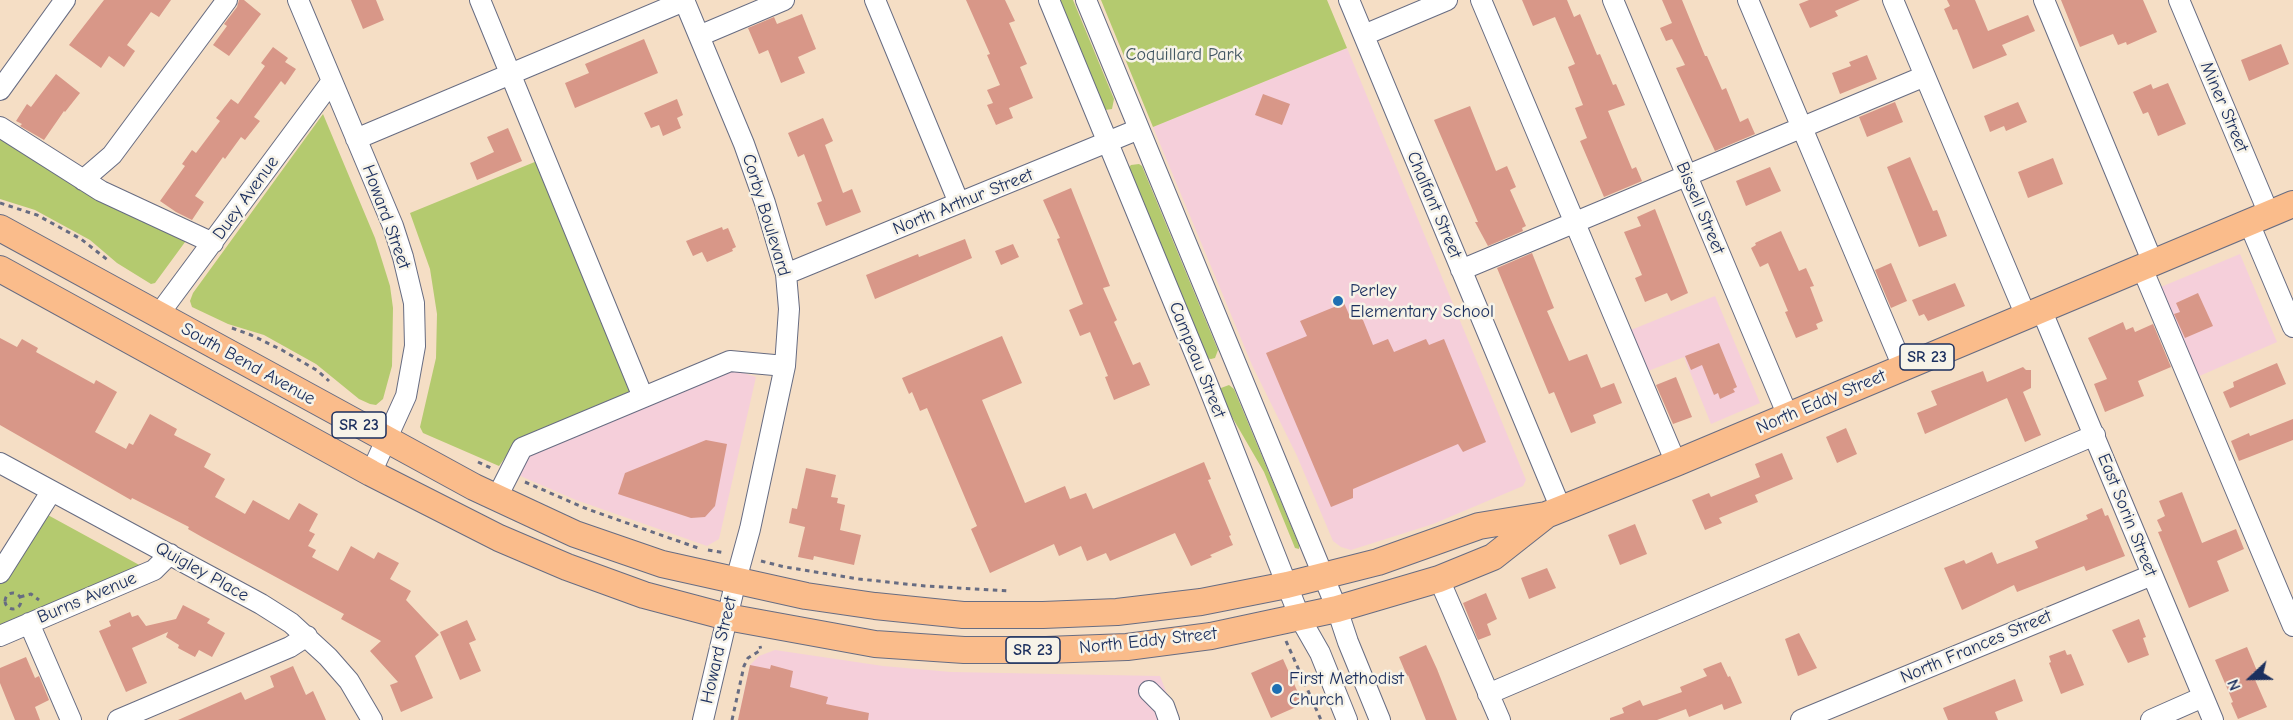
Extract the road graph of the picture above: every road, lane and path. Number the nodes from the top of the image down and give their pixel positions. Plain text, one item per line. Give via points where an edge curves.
1 (65, 0) edge
2 (227, 0) edge
3 (298, 0) edge
4 (480, 0) edge
5 (684, 0) edge
6 (784, 0) edge
7 (875, 0) edge
8 (1049, 0) edge
9 (1086, 0) edge
10 (1349, 0) edge
11 (1448, 0) edge
12 (1481, 0) edge
13 (1613, 0) edge
14 (1748, 0) edge
15 (1893, 0) edge
16 (2044, 0) edge
17 (2179, 0) edge
18 (1364, 35) junction
19 (699, 36) junction
20 (511, 75) junction
21 (1925, 76) junction
22 (332, 81) junction
23 (0, 90) edge
24 (0, 127) edge
25 (1802, 128) junction
26 (1139, 129) junction
27 (356, 139) junction
28 (1108, 142) junction
29 (1687, 177) junction
30 (83, 180) junction
31 (0, 203) edge
32 (959, 203) junction
33 (2293, 204) edge
34 (2259, 218) junction
35 (1576, 221) junction
36 (0, 228) edge
37 (213, 243) junction
38 (2147, 266) junction
39 (117, 267) dead end
40 (0, 269) edge
41 (1461, 270) junction
42 (786, 274) junction
43 (2034, 313) junction
44 (159, 315) junction
45 (2293, 327) edge
46 (786, 366) junction
47 (1903, 367) junction
48 (643, 397) junction
49 (1788, 416) junction
50 (2095, 435) junction
51 (386, 439) junction
52 (475, 461) dead end
53 (0, 463) edge
54 (1676, 464) junction
55 (371, 473) junction
56 (507, 475) junction
57 (51, 492) junction
58 (496, 499) junction
59 (1554, 512) junction
60 (720, 551) dead end
61 (170, 554) junction
62 (765, 562) dead end
63 (0, 573) edge
64 (2151, 575) junction
65 (1324, 577) junction
66 (1439, 579) junction
67 (736, 580) junction
68 (1287, 585) junction
69 (1012, 591) dead end
70 (1338, 609) junction
71 (24, 615) junction
72 (727, 617) junction
73 (1300, 618) junction
74 (2293, 626) edge
75 (0, 636) edge
76 (307, 636) junction
77 (1288, 643) dead end
78 (761, 650) dead end
79 (1149, 691) dead end
80 (1488, 693) junction
81 (2203, 697) junction
82 (71, 720) edge
83 (118, 720) edge
84 (372, 720) edge
85 (703, 720) edge
86 (732, 720) edge
87 (1170, 720) edge
88 (1321, 720) edge
89 (1347, 720) edge
90 (1380, 720) edge
91 (1500, 720) edge
92 (1801, 720) edge
93 (2151, 720) edge
94 (2213, 720) edge

1 - 23 street
2 - 30 street via 112,155
3 - 22 street, Howard Street
4 - 20 street
5 - 19 street, Corby Boulevard
5 - 20 street
6 - 19 street
7 - 32 street
8 - 28 street, Campeau Street
9 - 26 street, Campeau Street
10 - 18 street, Chalfant Street
11 - 18 street
12 - 35 street
13 - 29 street, Bissell Street
14 - 25 street
15 - 21 street, East Sorin Street
16 - 38 street
17 - 34 street, Miner Street
18 - 41 street, Chalfant Street
19 - 42 street, Corby Boulevard via 751,164
20 - 27 street
20 - 48 street
21 - 25 street
21 - 43 street, East Sorin Street
22 - 27 street, Howard Street
22 - 37 street, Duey Avenue
24 - 30 street
25 - 29 street
25 - 47 street
26 - 28 street, North Arthur Street
26 - 65 street, Campeau Street
27 - 51 street, Howard Street via 404,257 414,303 415,346 406,396
28 - 32 street, North Arthur Street
28 - 68 street, Campeau Street
29 - 35 street
29 - 49 street, Bissell Street
30 - 37 street
31 - 39 path via 30,212 81,239
32 - 42 street, North Arthur Street
33 - 34 main road, North Eddy Street / SR 23
34 - 38 main road, North Eddy Street / SR 23
34 - 45 street, Miner Street
35 - 41 street
35 - 54 street
36 - 44 main road, South Bend Avenue / SR 23
37 - 44 street, Duey Avenue
38 - 43 main road, North Eddy Street / SR 23
38 - 74 street
40 - 55 main road, South Bend Avenue / SR 23
41 - 59 street, Chalfant Street
42 - 46 street, Corby Boulevard
43 - 47 main road, North Eddy Street / SR 23
43 - 50 street, East Sorin Street
44 - 51 main road, South Bend Avenue / SR 23
46 - 48 street via 730,361
46 - 67 street, Corby Boulevard
47 - 49 main road, North Eddy Street / SR 23
48 - 56 street via 522,448
49 - 54 main road, North Eddy Street / SR 23
50 - 64 street, East Sorin Street
50 - 80 street
51 - 55 street, Howard Street
51 - 58 main road, South Bend Avenue / SR 23
52 - 56 path
53 - 57 street, Quigley Place
54 - 59 main road, North Eddy Street / SR 23
55 - 72 main road, South Bend Avenue / SR 23 via 499,538 567,567 644,595
56 - 58 street
56 - 60 path via 587,509 703,549
57 - 61 street, Quigley Place
57 - 63 street
58 - 67 main road, South Bend Avenue / SR 23 via 575,534 663,564
59 - 65 main road, North Eddy Street / SR 23 via 1479,526
59 - 66 main road, North Eddy Street / SR 23 via 1493,557
61 - 71 street, Burns Avenue via 154,570
61 - 76 street, Quigley Place via 261,604
62 - 69 path via 860,579
64 - 81 street, East Sorin Street
64 - 92 street, North Frances Street
65 - 68 main road, North Eddy Street / SR 23
65 - 70 street, Campeau Street
66 - 70 main road, North Eddy Street / SR 23
66 - 80 street
67 - 68 main road, North Eddy Street / SR 23 via 806,596 963,615 1117,612 1201,602
67 - 72 street, Howard Street
68 - 73 street, Campeau Street
70 - 73 main road, North Eddy Street / SR 23
70 - 90 street, Campeau Street
71 - 71 path via 8,608 6,596 18,594
71 - 75 street, Burns Avenue
71 - 82 street
72 - 73 main road, North Eddy Street / SR 23 via 875,644 975,650 1127,646 1211,636
72 - 85 street, Howard Street
73 - 89 street, Campeau Street via 1320,653
76 - 83 street via 290,647
76 - 84 street, Quigley Place via 349,681
77 - 88 path
78 - 86 path via 748,658 744,666
79 - 87 street via 1164,706
80 - 91 street
81 - 93 street
81 - 94 street, East Sorin Street

